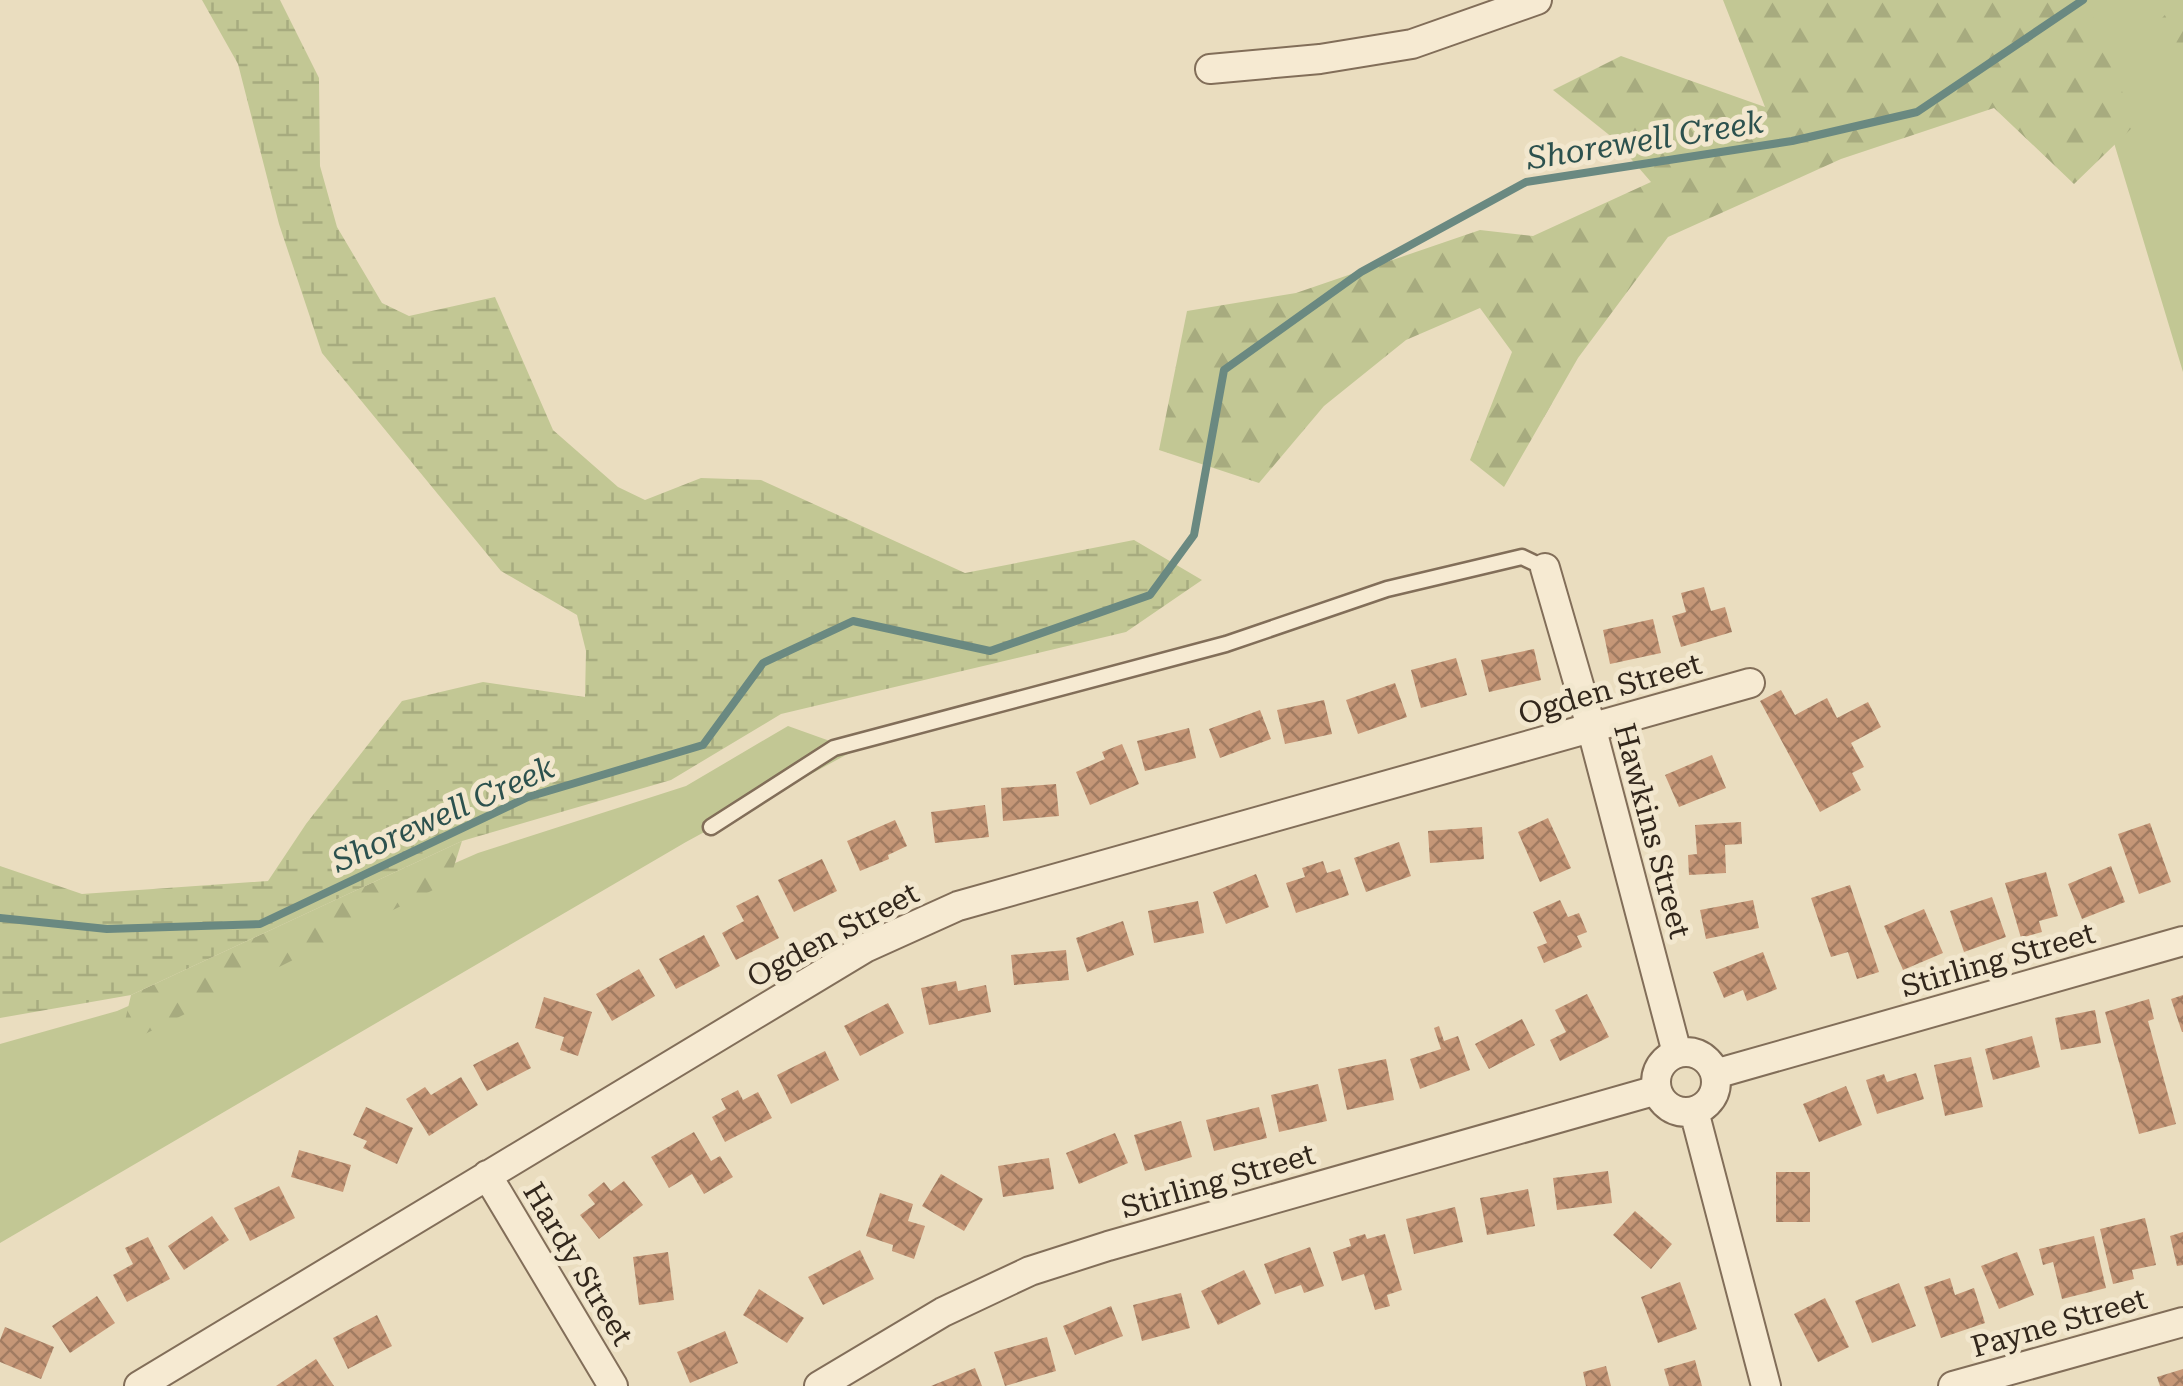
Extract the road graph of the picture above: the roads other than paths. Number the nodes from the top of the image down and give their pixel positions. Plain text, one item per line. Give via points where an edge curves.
1 (1524, 2) edge
2 (1210, 69) dead end
3 (1545, 568) joint
4 (1750, 684) dead end
5 (1592, 730) junction
6 (711, 827) dead end
7 (2183, 941) edge
8 (1677, 1053) junction
9 (1715, 1074) junction
10 (1656, 1090) junction
11 (1694, 1111) junction
12 (487, 1175) junction
13 (2183, 1322) edge
14 (139, 1386) edge
15 (613, 1386) edge
16 (819, 1386) edge
17 (1766, 1386) edge
18 (1953, 1386) edge

1 - 2 street via 1412,44
3 - 5 street, Hawkins Street
3 - 6 lane via 1522,557 1387,589 1226,644 834,748
4 - 5 street, Ogden Street
5 - 8 street, Hawkins Street
5 - 12 street, Ogden Street via 958,906 866,948
7 - 9 street, Stirling Street
8 - 9 street via 1696,1054
8 - 10 street via 1657,1072
9 - 11 street via 1714,1092
10 - 11 street via 1667,1106
10 - 16 street, Stirling Street via 1030,1271 943,1312
11 - 17 street
12 - 14 street, Ogden Street
12 - 15 street, Hardy Street
13 - 18 street, Payne Street

